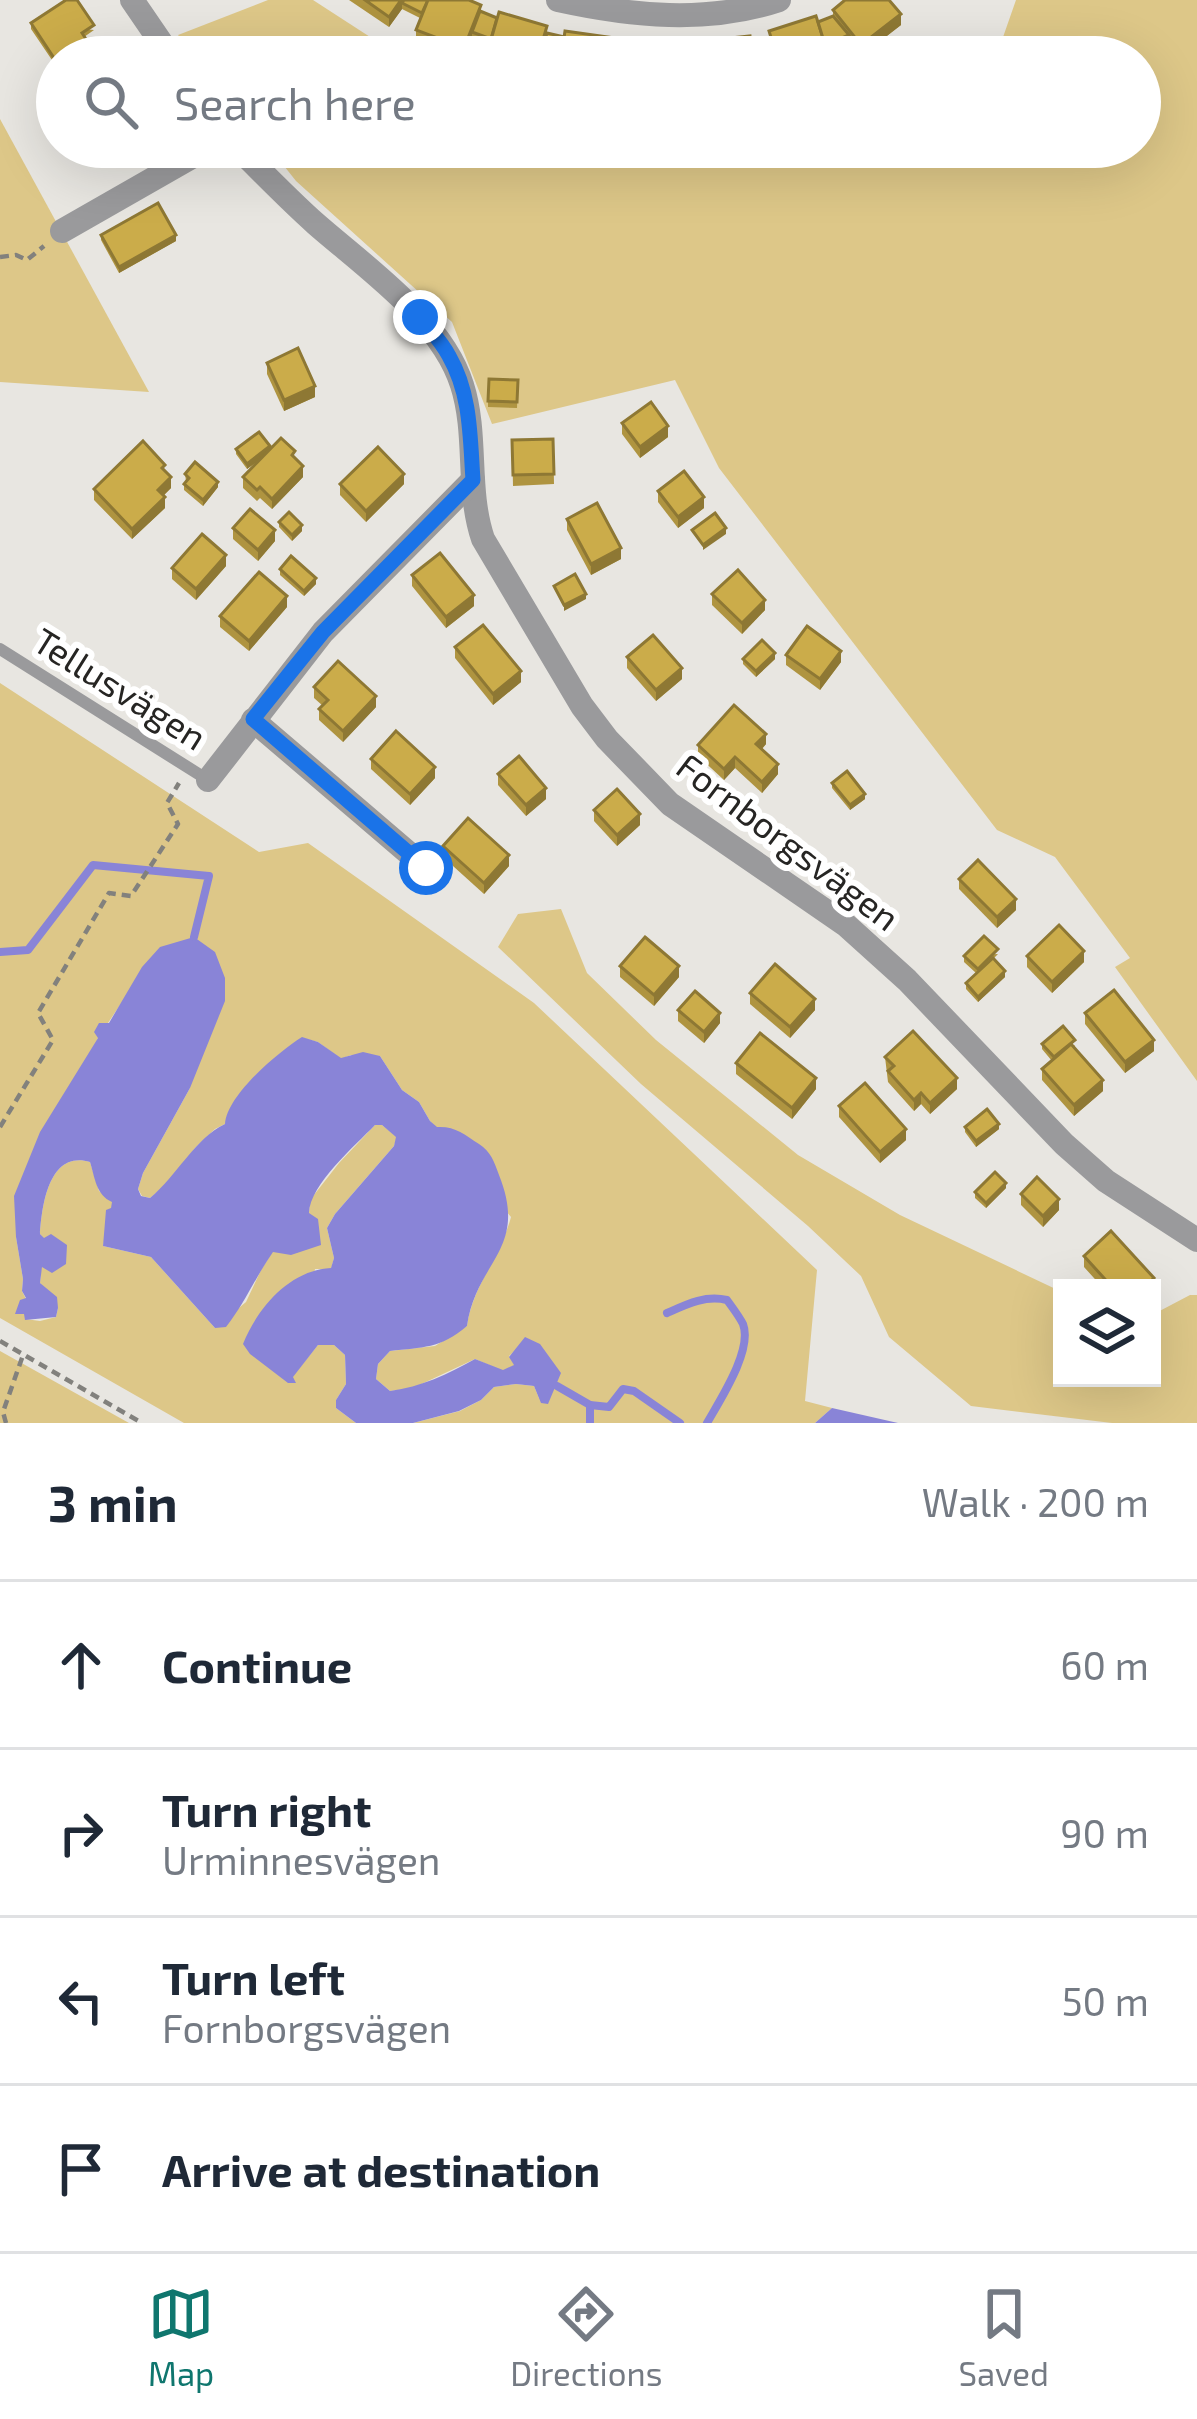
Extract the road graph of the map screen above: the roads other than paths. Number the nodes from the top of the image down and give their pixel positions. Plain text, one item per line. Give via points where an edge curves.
1 (132, 0) edge
2 (558, 0) edge
3 (779, 0) edge
4 (156, 36) edge
5 (172, 168) edge
6 (257, 168) edge
7 (62, 231) road end
8 (473, 480) junction
9 (0, 649) edge
10 (253, 719) junction
11 (198, 774) joint
12 (426, 868) dead end
13 (1197, 1240) edge

1 - 4 street
2 - 3 street via 646,15
5 - 7 street
6 - 8 street, Fornborgsvägen via 448,352 468,408
8 - 10 street via 323,632
8 - 13 street, Fornborgsvägen via 474,514 502,574 582,706 631,764 670,804 846,925 1064,1144
9 - 11 lane, Tellusvägen
10 - 11 street
10 - 12 street

